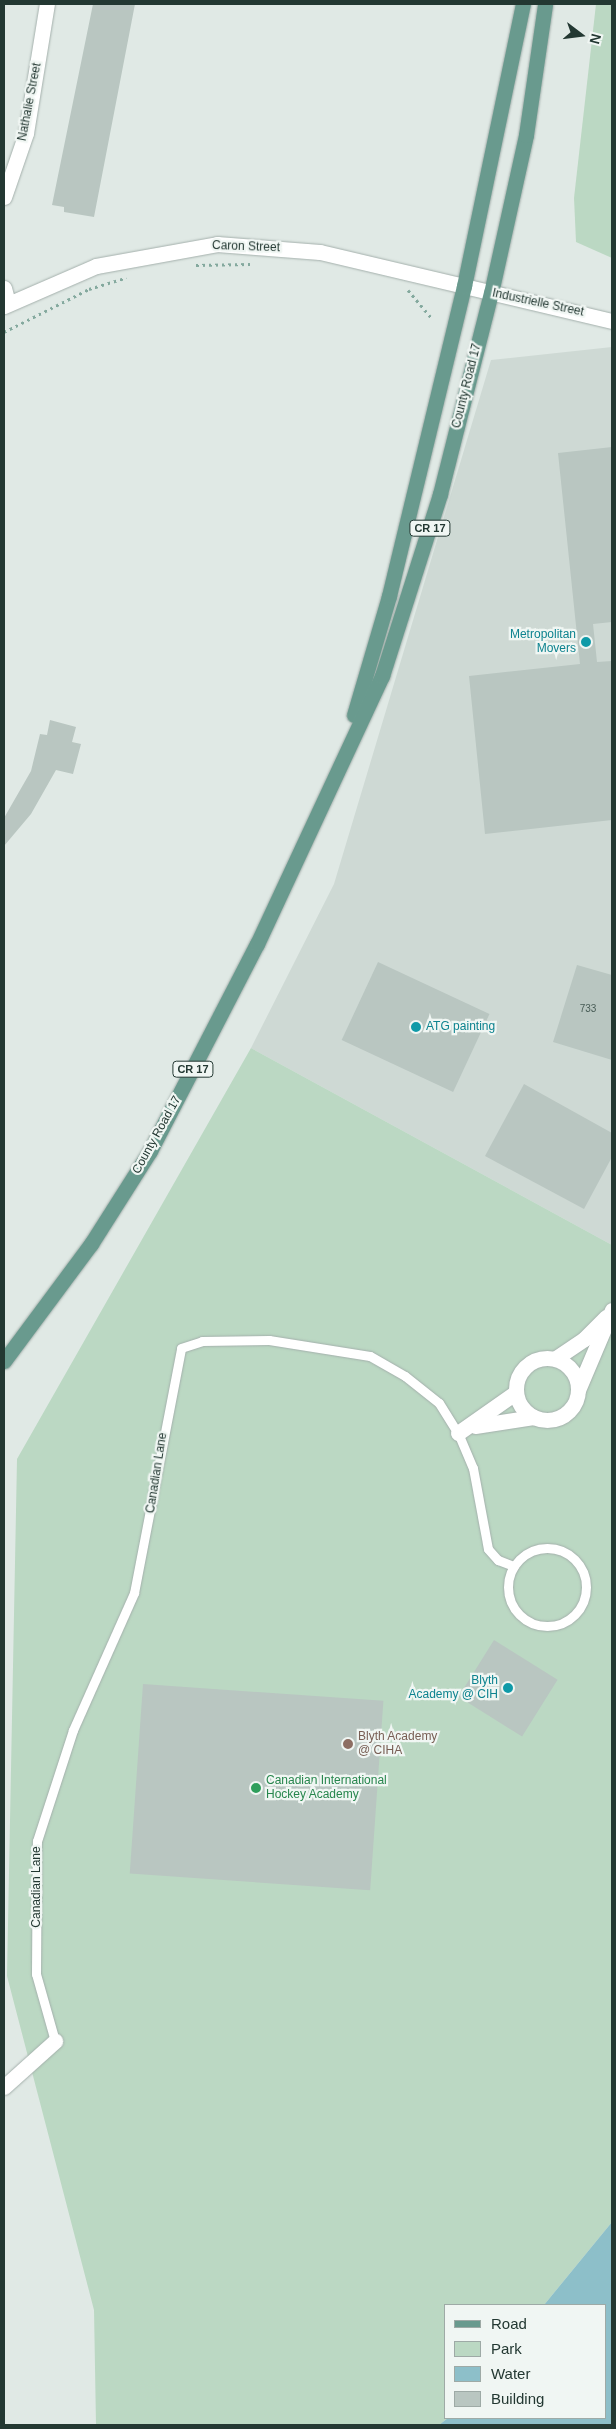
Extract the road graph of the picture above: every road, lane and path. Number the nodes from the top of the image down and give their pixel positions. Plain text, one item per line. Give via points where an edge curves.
1 (47, 4) edge
2 (523, 4) edge
3 (545, 4) edge
4 (4, 197) edge
5 (260, 264) dead end
6 (190, 265) dead end
7 (134, 276) dead end
8 (464, 286) junction
9 (4, 288) edge
10 (402, 288) dead end
11 (491, 292) junction
12 (6, 304) edge
13 (431, 317) dead end
14 (612, 320) edge
15 (4, 332) edge
16 (343, 755) junction
17 (612, 1310) edge
18 (556, 1358) junction
19 (4, 1361) edge
20 (578, 1390) junction
21 (515, 1393) junction
22 (533, 1417) junction
23 (464, 1430) junction
24 (514, 1566) junction
25 (55, 2041) joint
26 (4, 2087) edge

1 - 4 street, Nathalie Street via 26,133
2 - 8 main road, County Road 17 / CR 17
3 - 11 main road, County Road 17 / CR 17 via 526,135
5 - 6 path
7 - 15 path via 89,289
8 - 11 street, Industrielle Street
8 - 12 street, Caron Street via 320,252 217,244 96,266
8 - 16 main road, County Road 17 / CR 17 via 389,596
9 - 12 street
10 - 13 path via 410,291
11 - 14 street, Industrielle Street
11 - 16 main road, County Road 17 / CR 17 via 412,587 382,676
16 - 19 main road, County Road 17 / CR 17 via 257,944 150,1152 92,1244
17 - 18 street via 584,1339
17 - 20 street
18 - 20 street via 572,1370
18 - 21 street via 526,1365
20 - 22 street via 563,1416
21 - 22 street
21 - 23 street
22 - 23 street
23 - 24 lane, Canadian Lane via 488,1549 498,1560
23 - 25 lane, Canadian Lane via 439,1403 405,1376 370,1356 269,1340 202,1341 181,1348 134,1593 73,1730 37,1841 36,1974
24 - 24 lane via 508,1589 510,1601 526,1620 549,1626 561,1624 580,1608 586,1582 582,1569 562,1551 536,1550
25 - 26 street

